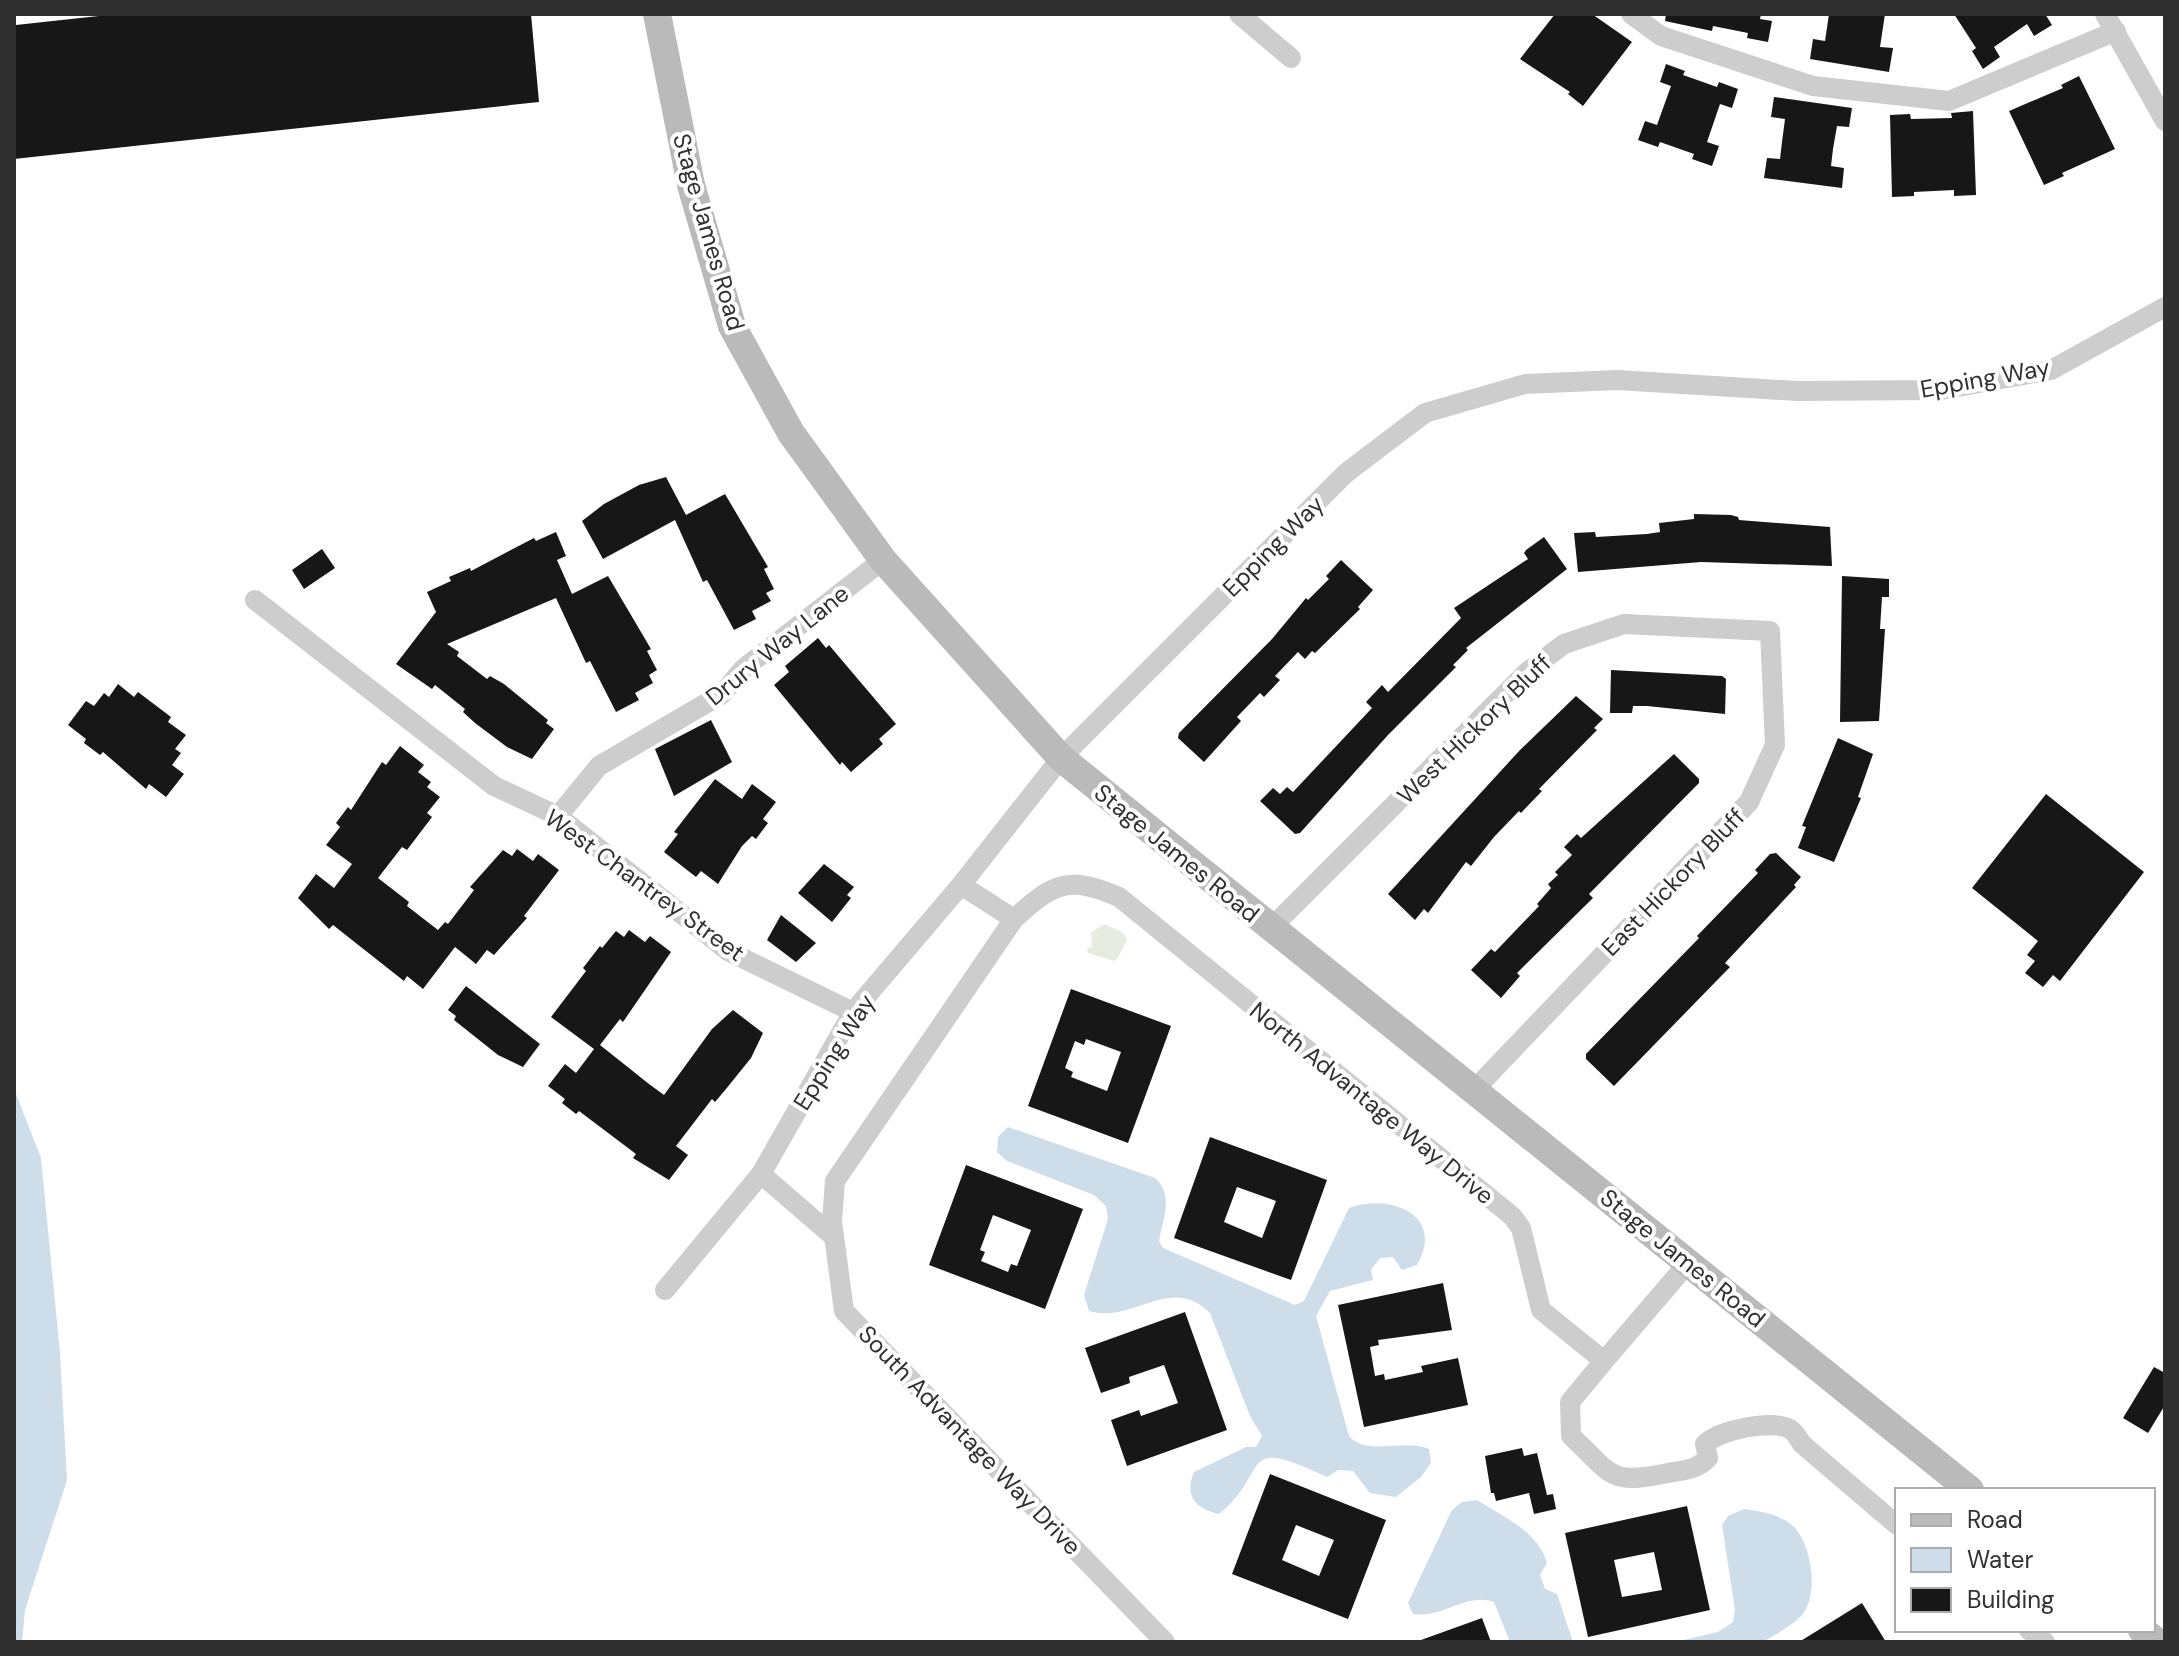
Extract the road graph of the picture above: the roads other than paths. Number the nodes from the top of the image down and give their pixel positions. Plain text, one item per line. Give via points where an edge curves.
1 (657, 14) edge
2 (1239, 14) edge
3 (1631, 14) edge
4 (2111, 23) edge
5 (1291, 58) dead end
6 (2165, 121) edge
7 (2165, 307) edge
8 (883, 560) junction
9 (255, 600) dead end
10 (1770, 631) joint
11 (1061, 758) junction
12 (558, 816) junction
13 (1088, 883) joint
14 (961, 885) junction
15 (1014, 919) junction
16 (1271, 928) junction
17 (853, 1012) junction
18 (1474, 1090) junction
19 (761, 1174) junction
20 (834, 1237) junction
21 (1688, 1263) junction
22 (665, 1290) dead end
23 (1604, 1361) junction
24 (1968, 1488) edge
25 (1895, 1523) edge
26 (1165, 1642) edge

1 - 8 main road, Stage James Road via 691,185 732,326 791,433
2 - 5 street
3 - 4 street via 1661,36 1813,86 1949,101
4 - 6 street
7 - 11 street, Epping Way via 2051,370 1941,390 1798,391 1617,380 1525,384 1425,413 1346,473
8 - 11 main road, Stage James Road
8 - 12 street, Drury Way Lane via 743,669 722,694 599,766
9 - 12 street, West Chantrey Street via 494,786
10 - 16 street, West Hickory Bluff via 1624,624 1564,644 1527,672
10 - 18 street, East Hickory Bluff via 1775,745 1749,802
11 - 14 street, Epping Way
11 - 16 main road, Stage James Road
12 - 17 street, West Chantrey Street via 728,951
13 - 15 street, South Advantage Way Drive via 1046,890
13 - 23 street, North Advantage Way Drive via 1119,897 1512,1216 1521,1228 1541,1310
14 - 15 street
14 - 17 street, Epping Way
15 - 20 street, South Advantage Way Drive via 835,1181
16 - 18 main road, Stage James Road
17 - 19 street, Epping Way
18 - 21 main road, Stage James Road
19 - 20 street
19 - 22 street, Epping Way
20 - 26 street, South Advantage Way Drive via 844,1311
21 - 23 street
21 - 24 main road, Stage James Road
23 - 25 street via 1570,1402 1571,1436 1614,1476 1628,1481 1700,1467 1708,1458 1705,1444 1714,1435 1773,1424 1792,1430

